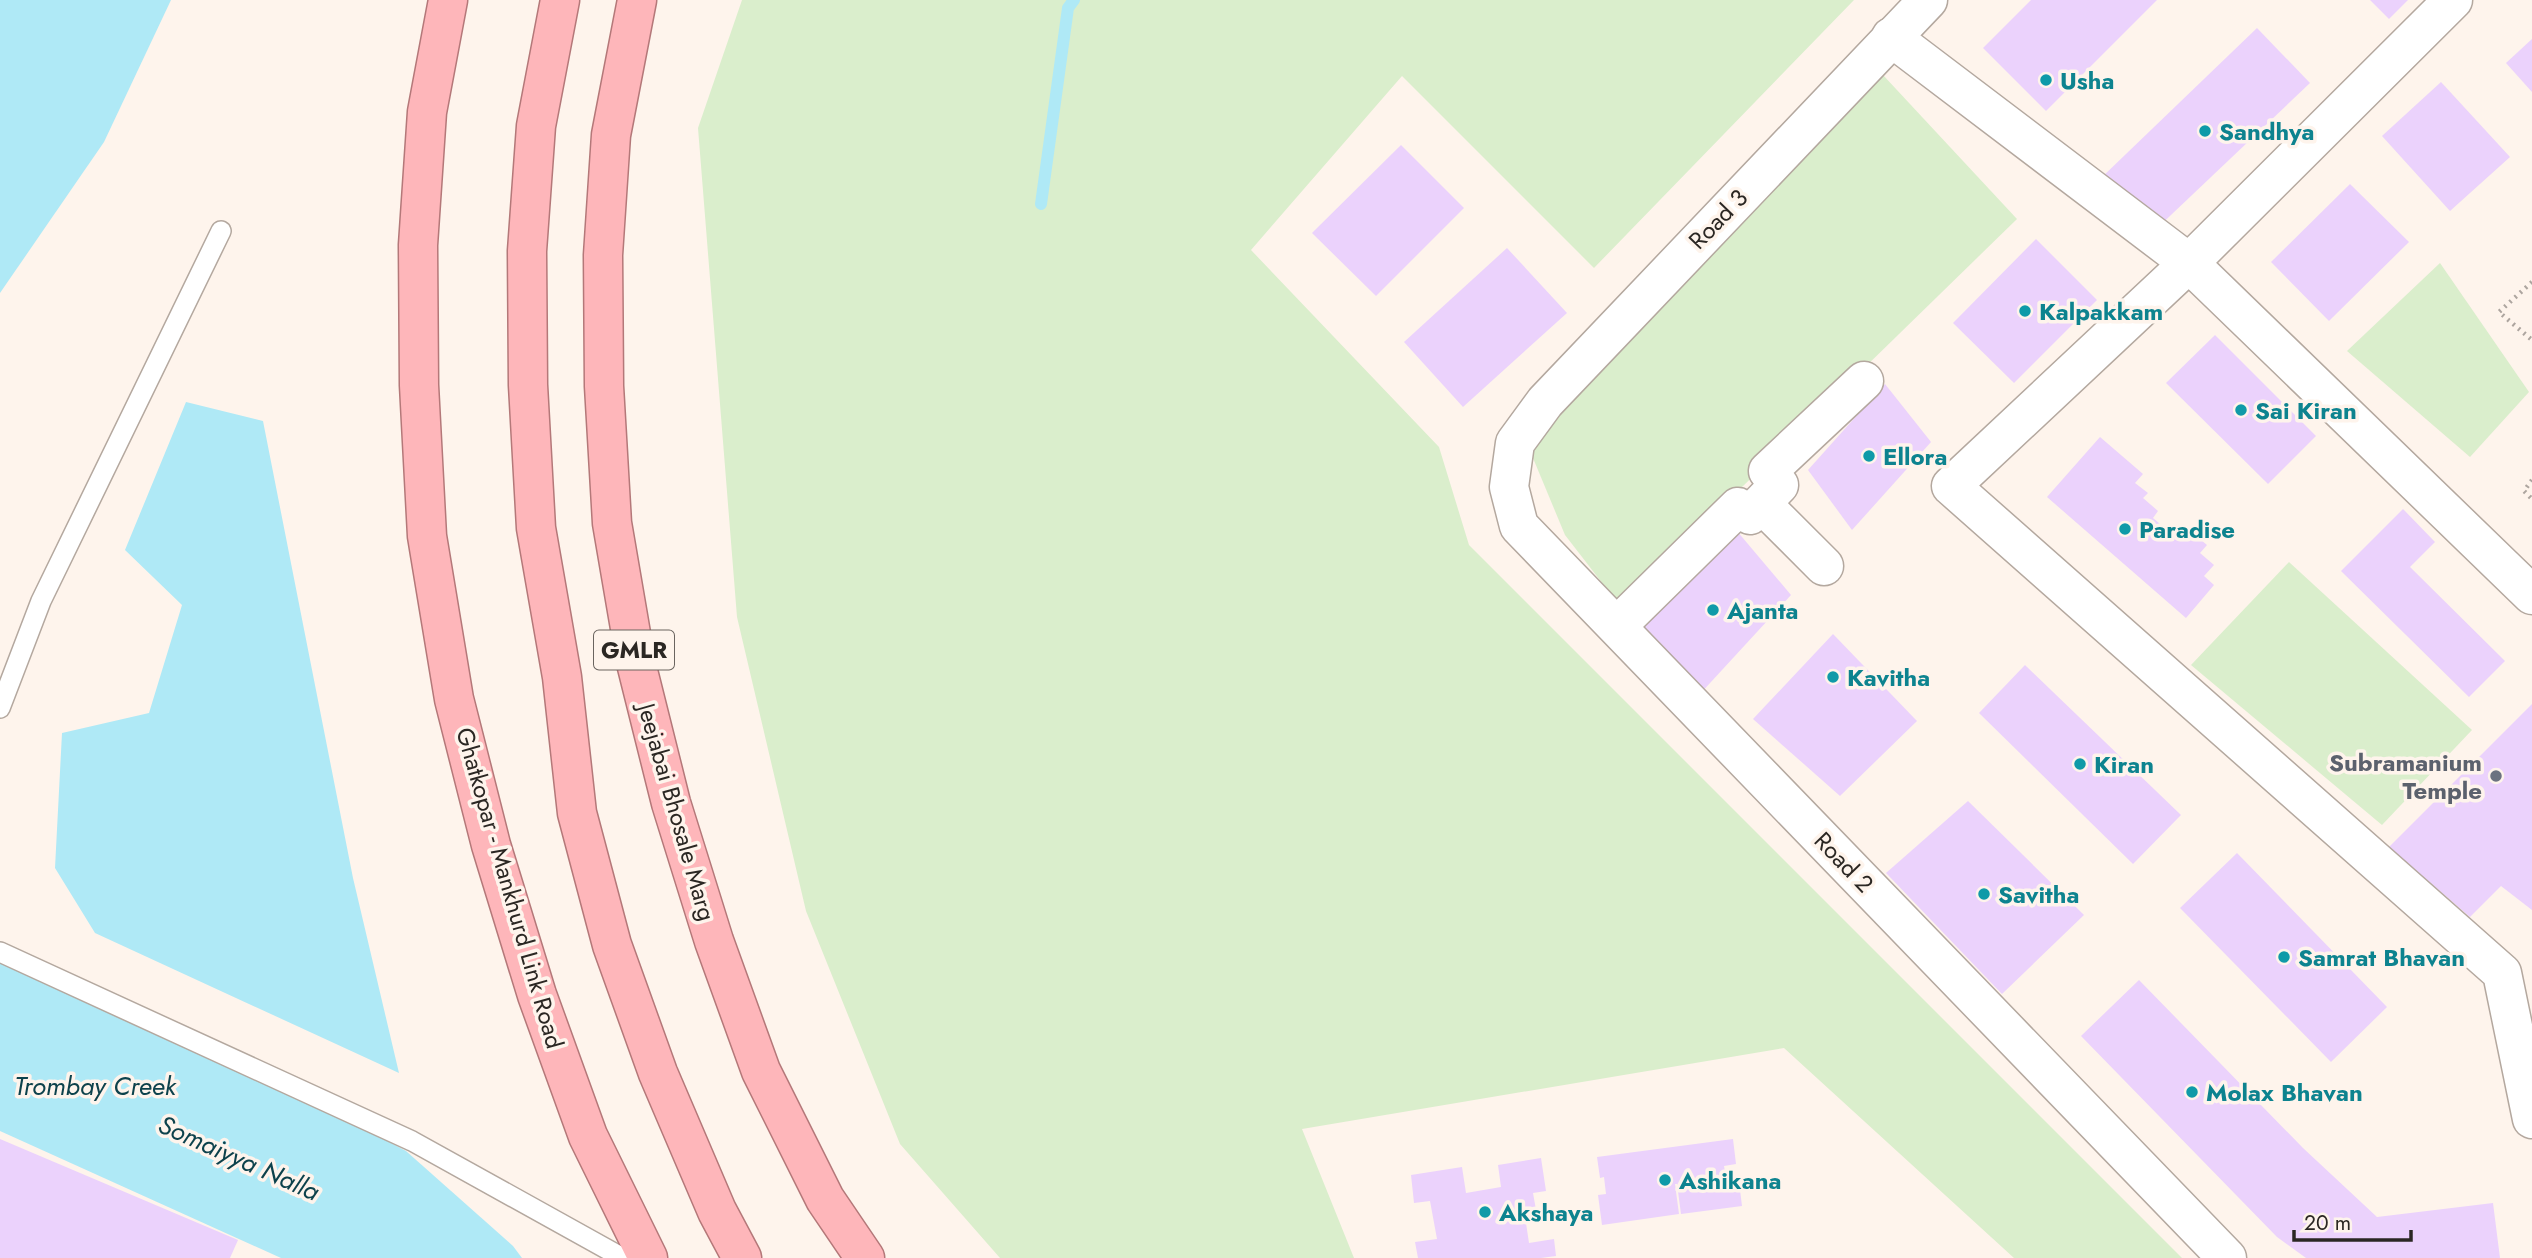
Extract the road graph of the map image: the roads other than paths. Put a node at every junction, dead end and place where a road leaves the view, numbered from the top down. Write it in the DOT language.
graph roads {
  1 [pos="448,0"];
  2 [pos="560,0"];
  3 [pos="637,0"];
  4 [pos="1928,0"];
  5 [pos="2454,0"];
  6 [pos="1891,37"];
  7 [pos="221,231"];
  8 [pos="2189,263"];
  9 [pos="1864,381"];
  10 [pos="1515,443"];
  11 [pos="1762,504"];
  12 [pos="1824,566"];
  13 [pos="2532,595"];
  14 [pos="1617,626"];
  15 [pos="0,708"];
  16 [pos="0,952"];
  17 [pos="2517,971"];
  18 [pos="2532,1119"];
  19 [pos="623,1258"];
  20 [pos="648,1258"];
  21 [pos="742,1258"];
  22 [pos="865,1258"];
  23 [pos="2227,1258"];
  1 -- 20 [label="highway, Ghatkopar - Mankhurd Link Road"];
  2 -- 21 [label="highway"];
  3 -- 22 [label="highway, Jeejabai Bhosale Marg / GMLR"];
  4 -- 6 [label="street, Road 3"];
  5 -- 8 [label="street"];
  6 -- 8 [label="street"];
  6 -- 10 [label="street, Road 3"];
  7 -- 15 [label="lane"];
  8 -- 13 [label="street"];
  8 -- 17 [label="street"];
  9 -- 11 [label="street"];
  10 -- 14 [label="street, Road 2"];
  11 -- 12 [label="street"];
  11 -- 14 [label="street"];
  14 -- 23 [label="street, Road 2"];
  16 -- 19 [label="lane"];
  17 -- 18 [label="street"];
}
